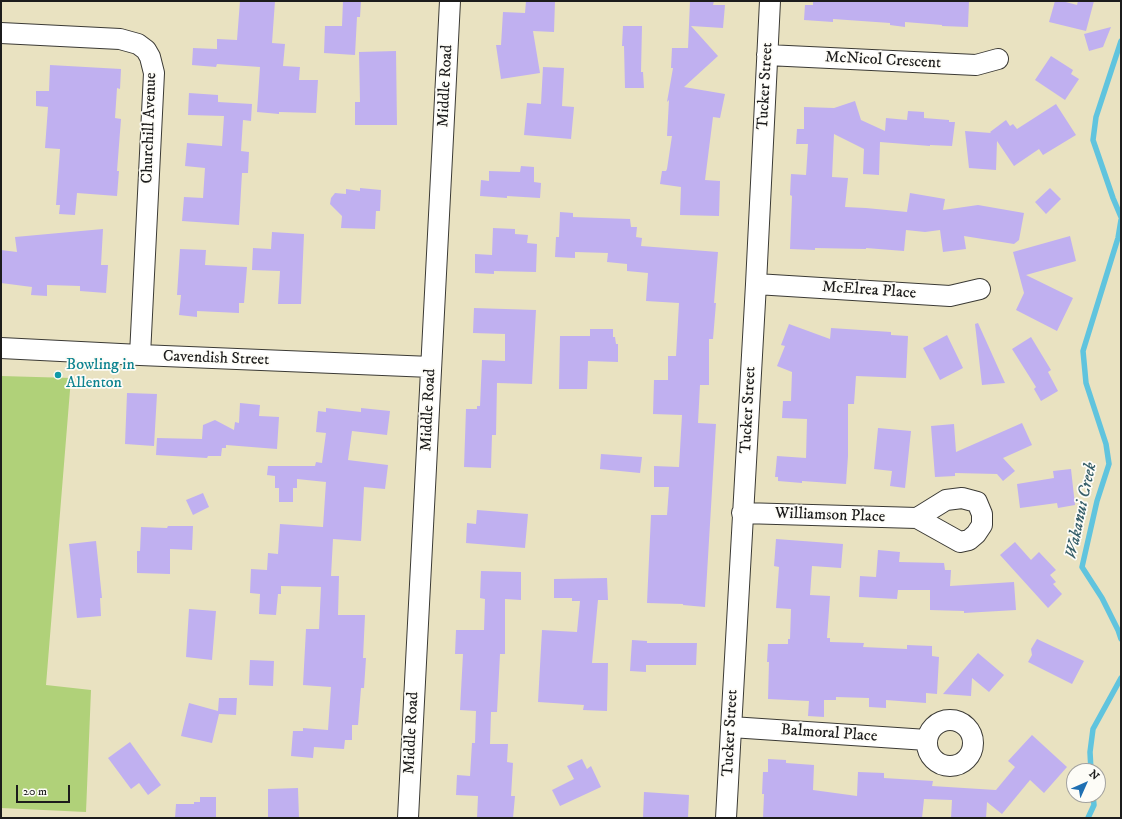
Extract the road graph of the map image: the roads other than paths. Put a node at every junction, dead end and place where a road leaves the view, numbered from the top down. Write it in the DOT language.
graph roads {
  1 [pos="450,1"];
  2 [pos="770,1"];
  3 [pos="1,33"];
  4 [pos="767,56"];
  5 [pos="998,58"];
  6 [pos="756,284"];
  7 [pos="980,289"];
  8 [pos="1,348"];
  9 [pos="140,356"];
  10 [pos="432,367"];
  11 [pos="742,513"];
  12 [pos="917,518"];
  13 [pos="731,727"];
  14 [pos="927,740"];
  15 [pos="408,818"];
  16 [pos="726,818"];
  1 -- 10 [label="street, Middle Road"];
  2 -- 4 [label="street, Tucker Street"];
  3 -- 9 [label="street, Churchill Avenue"];
  4 -- 5 [label="street, McNicol Crescent"];
  4 -- 6 [label="street, Tucker Street"];
  6 -- 7 [label="street, McElrea Place"];
  6 -- 11 [label="street, Tucker Street"];
  8 -- 9 [label="street, Cavendish Street"];
  9 -- 10 [label="street, Cavendish Street"];
  10 -- 15 [label="street, Middle Road"];
  11 -- 12 [label="street, Williamson Place"];
  11 -- 13 [label="street, Tucker Street"];
  13 -- 14 [label="street, Balmoral Place"];
  13 -- 16 [label="street, Tucker Street"];
}
